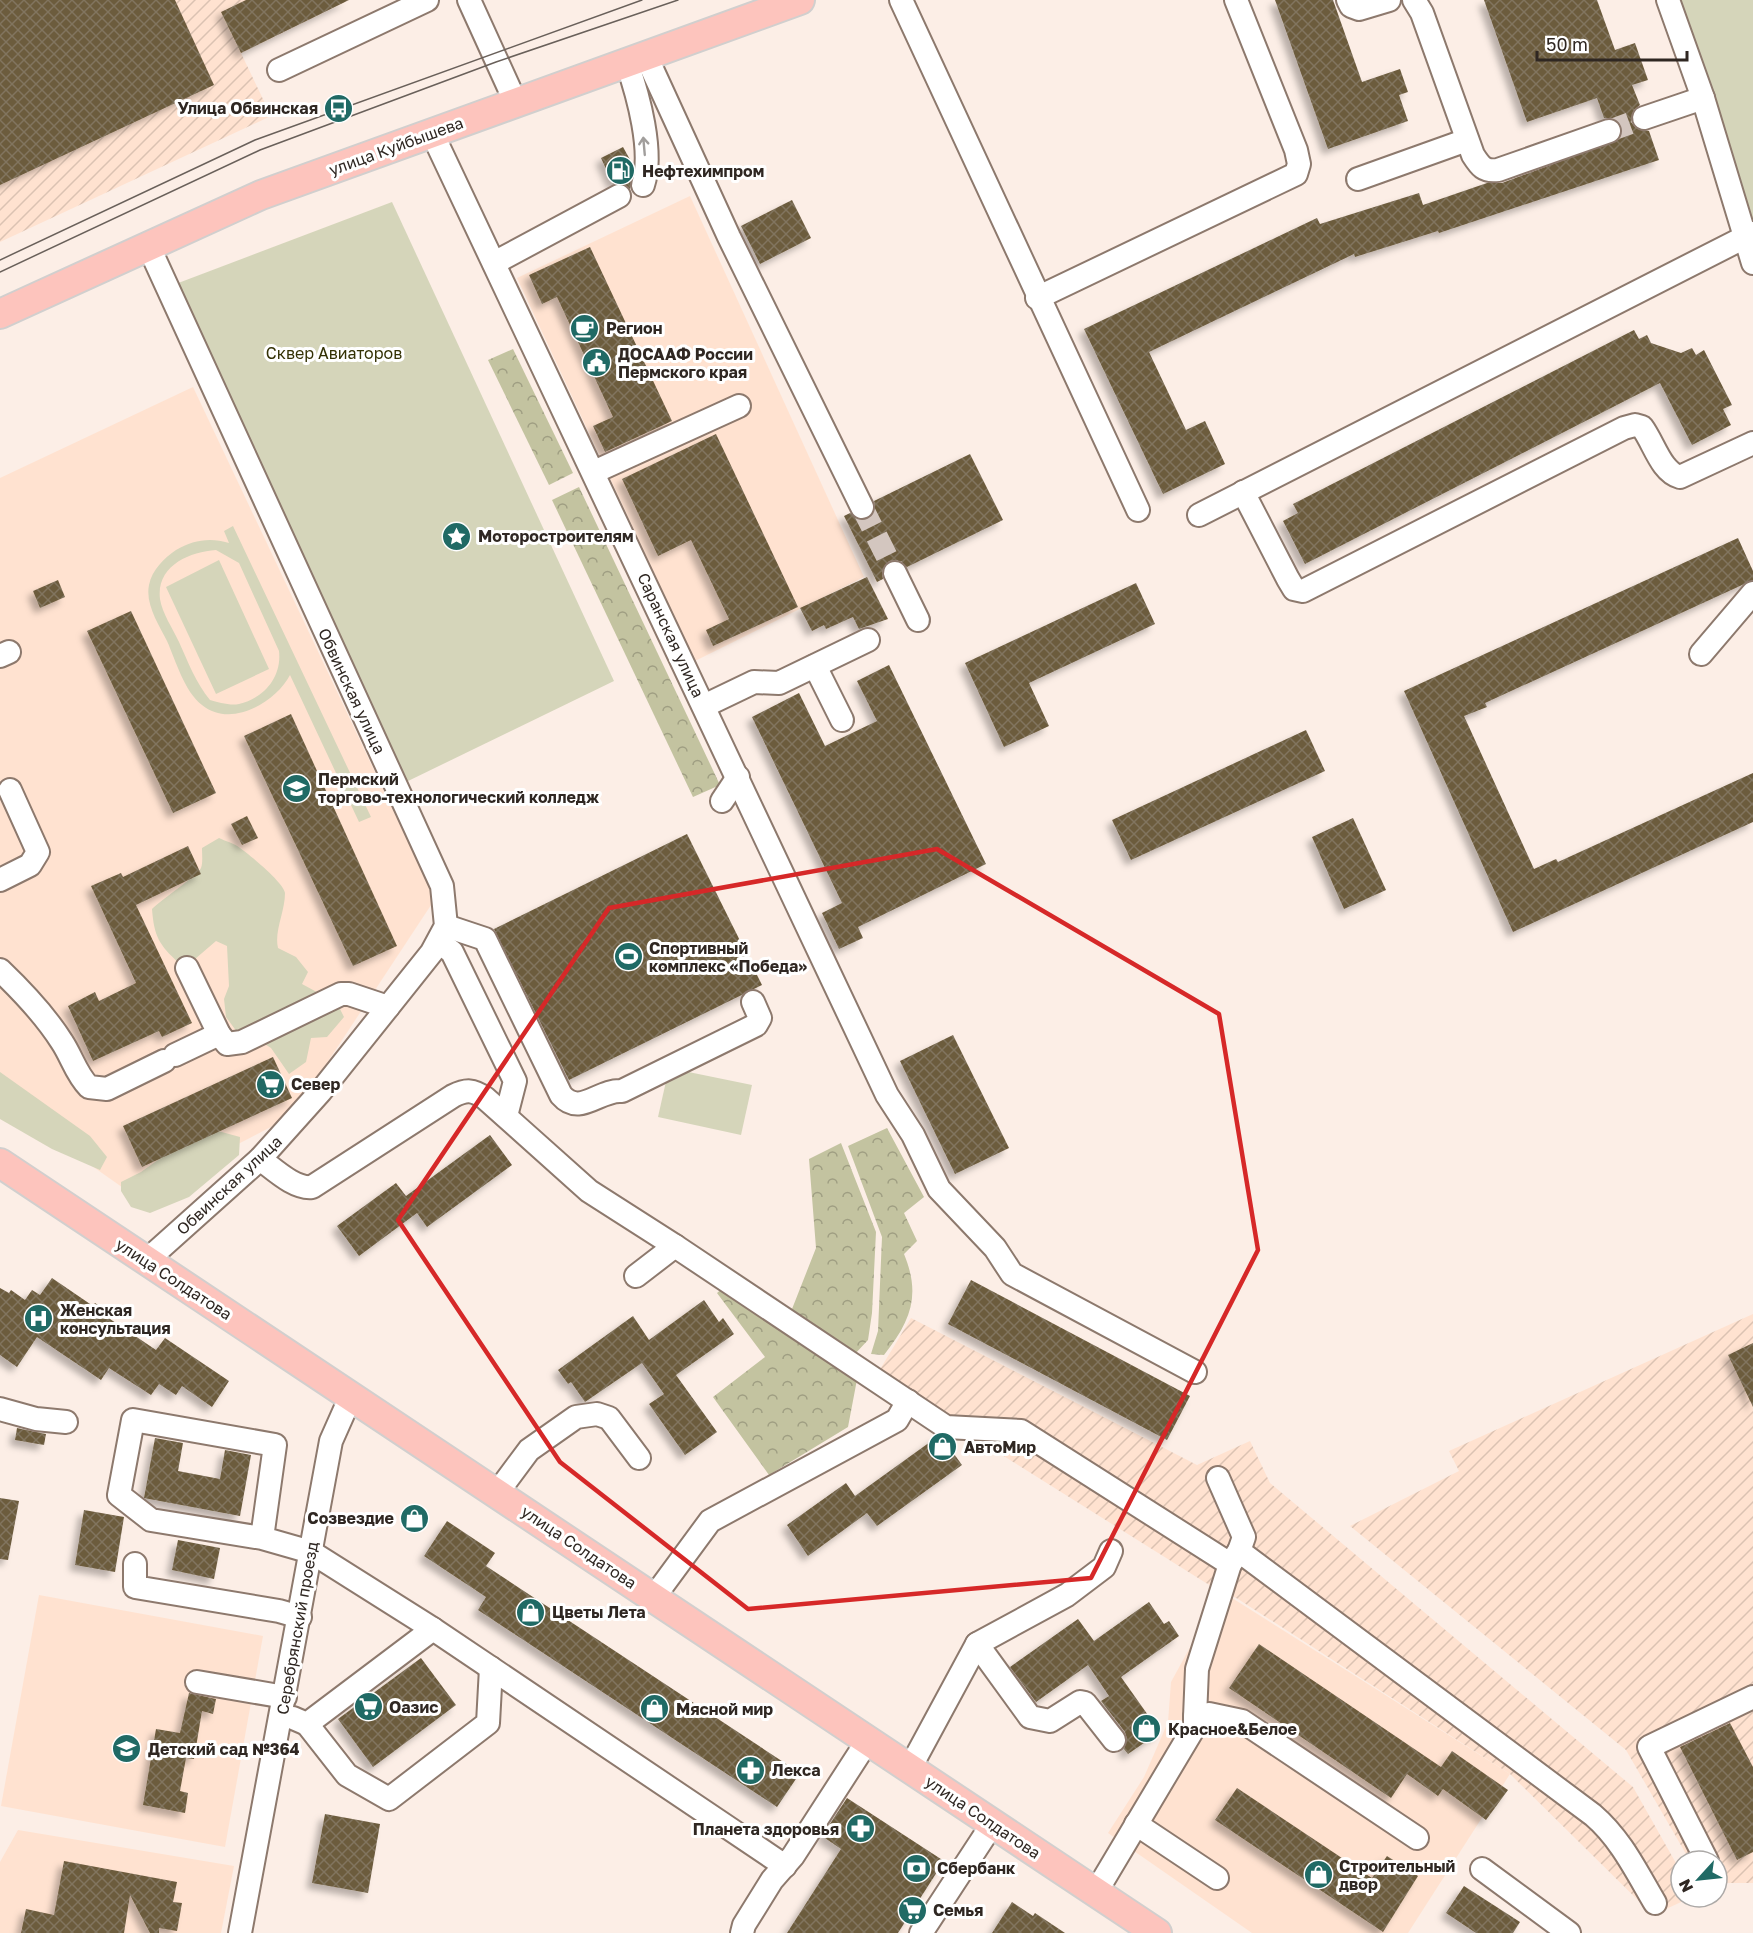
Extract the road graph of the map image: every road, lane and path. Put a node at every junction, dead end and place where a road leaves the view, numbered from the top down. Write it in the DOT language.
graph roads {
  1 [pos="428,0"];
  2 [pos="469,0"];
  3 [pos="801,0"];
  4 [pos="901,0"];
  5 [pos="1236,0"];
  6 [pos="1348,0"];
  7 [pos="1389,0"];
  8 [pos="1414,0"];
  9 [pos="1668,0"];
  10 [pos="637,59"];
  11 [pos="279,70"];
  12 [pos="1703,98"];
  13 [pos="516,101"];
  14 [pos="1644,118"];
  15 [pos="1609,131"];
  16 [pos="432,133"];
  17 [pos="1467,140"];
  18 [pos="1358,179"];
  19 [pos="643,185"];
  20 [pos="619,196"];
  21 [pos="1750,234"];
  22 [pos="148,245"];
  23 [pos="1753,262"];
  24 [pos="494,263"];
  25 [pos="1037,298"];
  26 [pos="0,314"];
  27 [pos="739,406"];
  28 [pos="1753,442"];
  29 [pos="594,472"];
  30 [pos="1243,492"];
  31 [pos="862,507"];
  32 [pos="1138,510"];
  33 [pos="1199,515"];
  34 [pos="895,573"];
  35 [pos="1753,593"];
  36 [pos="918,620"];
  37 [pos="868,640"];
  38 [pos="1701,654"];
  39 [pos="815,666"];
  40 [pos="704,706"];
  41 [pos="842,720"];
  42 [pos="738,777"];
  43 [pos="9,790"];
  44 [pos="722,801"];
  45 [pos="0,880"];
  46 [pos="442,934"];
  47 [pos="187,968"];
  48 [pos="0,970"];
  49 [pos="753,1002"];
  50 [pos="388,1007"];
  51 [pos="219,1034"];
  52 [pos="506,1116"];
  53 [pos="260,1159"];
  54 [pos="0,1163"];
  55 [pos="675,1246"];
  56 [pos="146,1261"];
  57 [pos="636,1276"];
  58 [pos="1195,1372"];
  59 [pos="351,1396"];
  60 [pos="908,1401"];
  61 [pos="0,1409"];
  62 [pos="66,1422"];
  63 [pos="639,1458"];
  64 [pos="1218,1478"];
  65 [pos="497,1493"];
  66 [pos="262,1538"];
  67 [pos="311,1551"];
  68 [pos="1111,1551"];
  69 [pos="1235,1557"];
  70 [pos="135,1563"];
  71 [pos="654,1597"];
  72 [pos="300,1617"];
  73 [pos="433,1629"];
  74 [pos="977,1644"];
  75 [pos="491,1668"];
  76 [pos="197,1682"];
  77 [pos="1753,1697"];
  78 [pos="284,1706"];
  79 [pos="1196,1717"];
  80 [pos="307,1724"];
  81 [pos="868,1740"];
  82 [pos="1114,1740"];
  83 [pos="910,1768"];
  84 [pos="993,1823"];
  85 [pos="1137,1824"];
  86 [pos="1417,1838"];
  87 [pos="1701,1849"];
  88 [pos="785,1866"];
  89 [pos="1482,1869"];
  90 [pos="1217,1878"];
  91 [pos="1096,1892"];
  92 [pos="1655,1903"];
  93 [pos="240,1933"];
  94 [pos="742,1933"];
  95 [pos="921,1933"];
  96 [pos="1156,1933"];
  97 [pos="1569,1933"];
  1 -- 11 [label="street"];
  2 -- 13 [label="street"];
  3 -- 10 [label="main road, улица Куйбышева"];
  4 -- 25 [label="street"];
  5 -- 25 [label="street"];
  6 -- 7 [label="street"];
  8 -- 17 [label="street"];
  9 -- 12 [label="street"];
  10 -- 13 [label="main road, улица Куйбышева"];
  19 -- 10 [label="street, one-way"];
  10 -- 31 [label="street"];
  12 -- 14 [label="street"];
  12 -- 21 [label="street"];
  13 -- 16 [label="main road, улица Куйбышева"];
  15 -- 17 [label="street"];
  16 -- 22 [label="main road, улица Куйбышева"];
  16 -- 24 [label="street, Саранская улица"];
  17 -- 18 [label="street"];
  20 -- 24 [label="street"];
  21 -- 23 [label="street"];
  21 -- 30 [label="street"];
  22 -- 26 [label="main road, улица Куйбышева"];
  22 -- 46 [label="street, Обвинская улица"];
  24 -- 29 [label="street, Саранская улица"];
  25 -- 32 [label="street"];
  27 -- 29 [label="street"];
  28 -- 30 [label="street"];
  29 -- 40 [label="street, Саранская улица"];
  30 -- 33 [label="street"];
  34 -- 36 [label="street"];
  35 -- 38 [label="street"];
  37 -- 39 [label="street"];
  39 -- 40 [label="street"];
  39 -- 41 [label="street"];
  40 -- 42 [label="street, Саранская улица"];
  42 -- 44 [label="street"];
  42 -- 58 [label="street, Саранская улица"];
  43 -- 45 [label="street"];
  46 -- 49 [label="street"];
  46 -- 50 [label="street, Обвинская улица"];
  46 -- 52 [label="street"];
  47 -- 51 [label="street"];
  48 -- 51 [label="street"];
  50 -- 51 [label="street"];
  50 -- 53 [label="street, Обвинская улица"];
  52 -- 53 [label="street"];
  52 -- 55 [label="street"];
  53 -- 56 [label="street, Обвинская улица"];
  54 -- 56 [label="main road, улица Солдатова"];
  55 -- 57 [label="street"];
  55 -- 60 [label="street"];
  56 -- 59 [label="main road, улица Солдатова"];
  59 -- 65 [label="main road, улица Солдатова"];
  59 -- 67 [label="street, Серебрянский проезд"];
  60 -- 69 [label="street"];
  60 -- 71 [label="street"];
  61 -- 62 [label="street"];
  63 -- 65 [label="street"];
  64 -- 69 [label="street"];
  65 -- 71 [label="main road, улица Солдатова"];
  66 -- 66 [label="street"];
  66 -- 67 [label="street"];
  67 -- 72 [label="street, Серебрянский проезд"];
  67 -- 73 [label="street"];
  68 -- 74 [label="street"];
  69 -- 79 [label="street"];
  69 -- 92 [label="street"];
  70 -- 72 [label="street"];
  71 -- 81 [label="main road, улица Солдатова"];
  72 -- 78 [label="street, Серебрянский проезд"];
  73 -- 75 [label="street"];
  73 -- 80 [label="street"];
  74 -- 82 [label="street"];
  74 -- 83 [label="street"];
  75 -- 80 [label="street"];
  75 -- 88 [label="street"];
  76 -- 78 [label="street"];
  77 -- 87 [label="street"];
  78 -- 80 [label="street"];
  78 -- 93 [label="street, Серебрянский проезд"];
  79 -- 85 [label="street"];
  79 -- 86 [label="street"];
  81 -- 83 [label="main road, улица Солдатова"];
  81 -- 88 [label="street"];
  83 -- 84 [label="main road, улица Солдатова"];
  84 -- 91 [label="main road, улица Солдатова"];
  84 -- 95 [label="street"];
  85 -- 90 [label="street"];
  85 -- 91 [label="street"];
  88 -- 94 [label="street"];
  89 -- 97 [label="street"];
  91 -- 96 [label="main road, улица Солдатова"];
}
